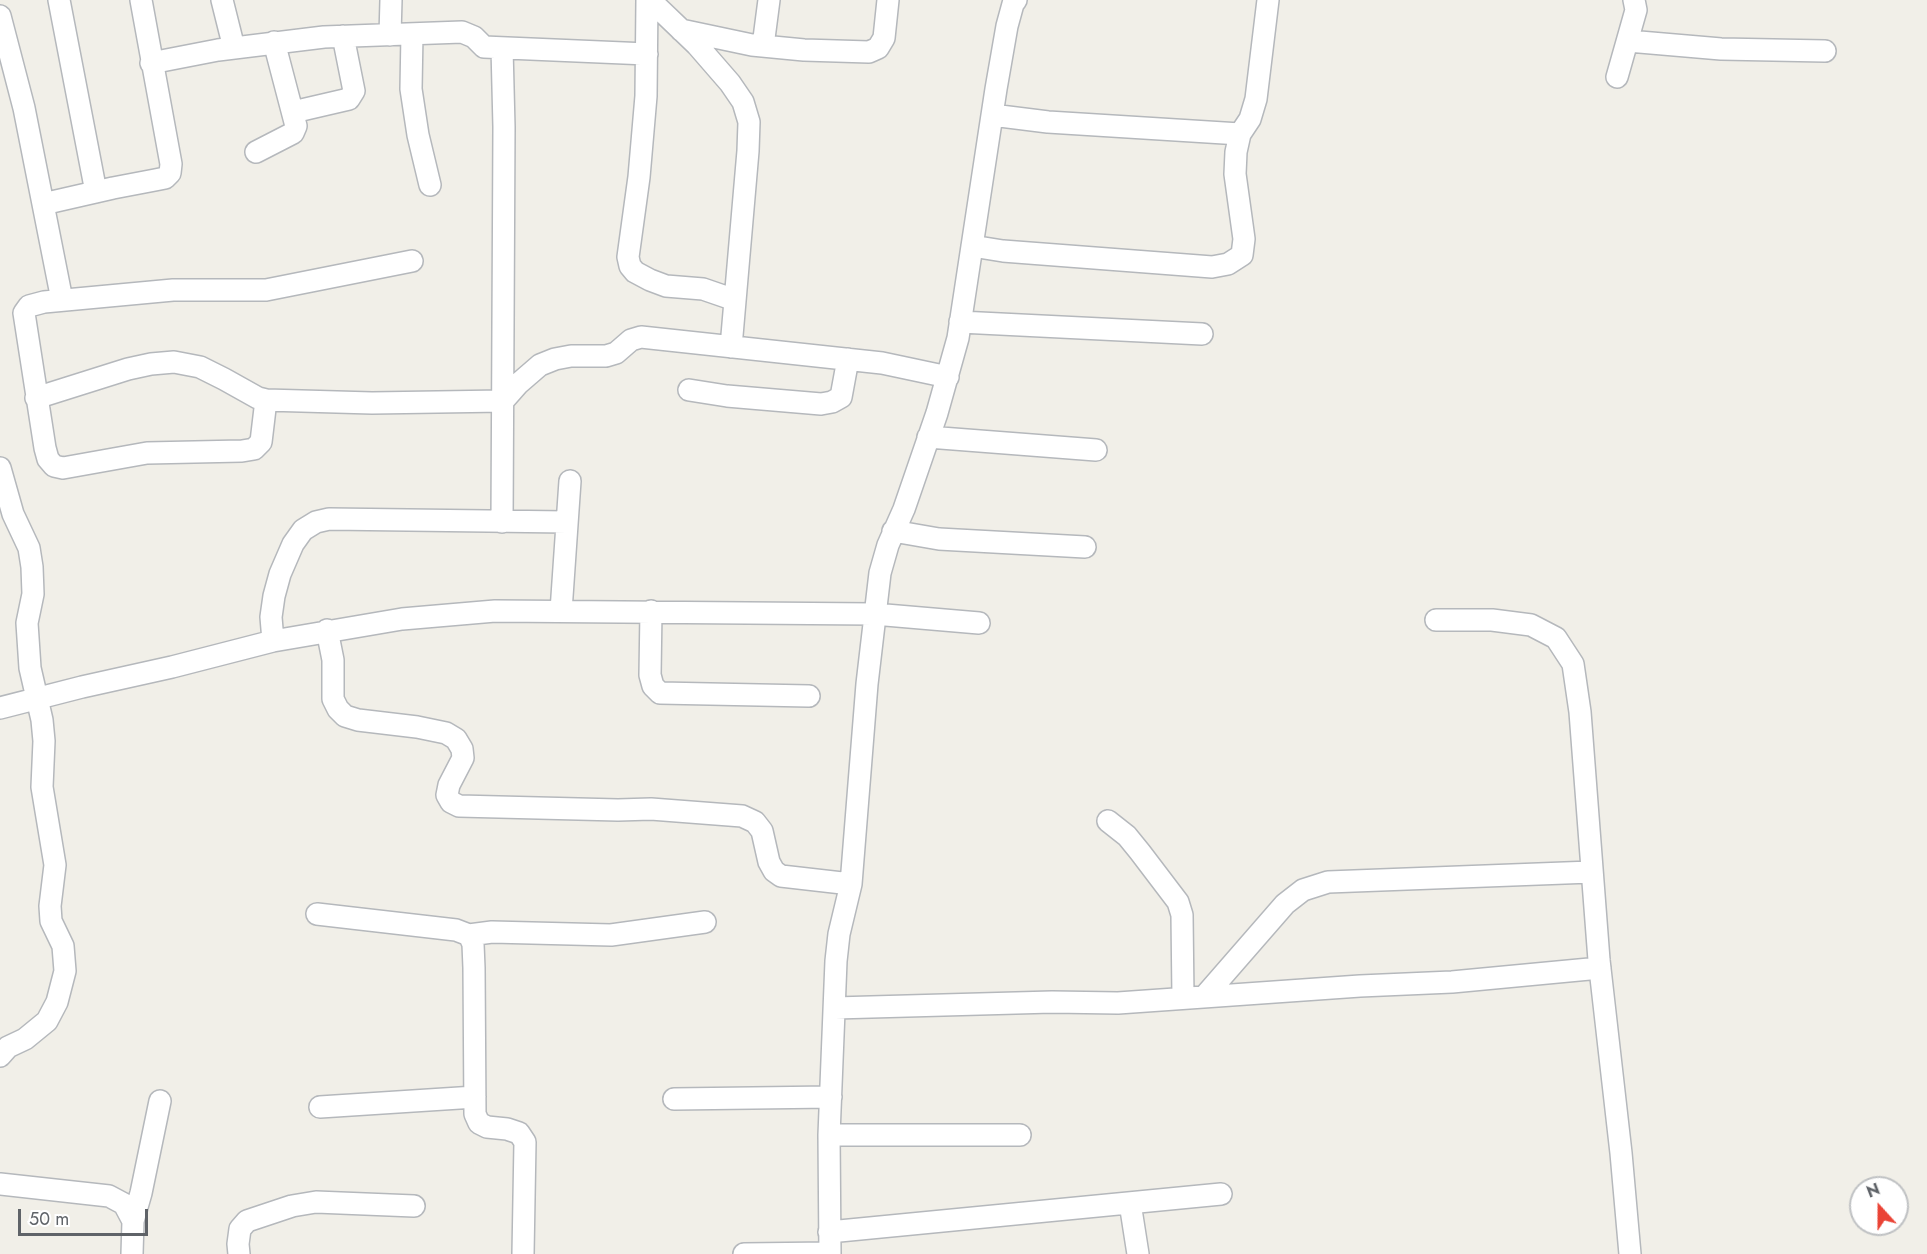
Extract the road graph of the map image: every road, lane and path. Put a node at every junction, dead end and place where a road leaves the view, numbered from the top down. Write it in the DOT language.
graph roads {
  1 [pos="59,0"];
  2 [pos="141,0"];
  3 [pos="222,0"];
  4 [pos="391,0"];
  5 [pos="648,0"];
  6 [pos="769,0"];
  7 [pos="888,0"];
  8 [pos="1016,0"];
  9 [pos="1268,0"];
  10 [pos="1634,0"];
  11 [pos="0,16"];
  12 [pos="681,30"];
  13 [pos="412,34"];
  14 [pos="390,35"];
  15 [pos="342,36"];
  16 [pos="1628,41"];
  17 [pos="274,42"];
  18 [pos="763,46"];
  19 [pos="234,48"];
  20 [pos="502,48"];
  21 [pos="1825,51"];
  22 [pos="647,54"];
  23 [pos="151,63"];
  24 [pos="1617,77"];
  25 [pos="293,112"];
  26 [pos="992,115"];
  27 [pos="1240,134"];
  28 [pos="256,152"];
  29 [pos="430,185"];
  30 [pos="96,192"];
  31 [pos="43,204"];
  32 [pos="972,246"];
  33 [pos="412,261"];
  34 [pos="62,300"];
  35 [pos="735,300"];
  36 [pos="960,322"];
  37 [pos="1202,334"];
  38 [pos="731,347"];
  39 [pos="848,359"];
  40 [pos="948,377"];
  41 [pos="689,390"];
  42 [pos="36,398"];
  43 [pos="266,400"];
  44 [pos="503,401"];
  45 [pos="928,437"];
  46 [pos="1096,450"];
  47 [pos="0,468"];
  48 [pos="570,481"];
  49 [pos="502,522"];
  50 [pos="567,522"];
  51 [pos="893,531"];
  52 [pos="1085,547"];
  53 [pos="561,611"];
  54 [pos="651,611"];
  55 [pos="874,615"];
  56 [pos="1436,620"];
  57 [pos="979,623"];
  58 [pos="327,630"];
  59 [pos="273,641"];
  60 [pos="809,696"];
  61 [pos="37,698"];
  62 [pos="0,708"];
  63 [pos="1108,821"];
  64 [pos="1591,872"];
  65 [pos="851,884"];
  66 [pos="317,914"];
  67 [pos="705,922"];
  68 [pos="469,935"];
  69 [pos="1600,968"];
  70 [pos="1204,997"];
  71 [pos="1183,998"];
  72 [pos="835,1008"];
  73 [pos="0,1056"];
  74 [pos="475,1097"];
  75 [pos="831,1097"];
  76 [pos="674,1099"];
  77 [pos="160,1101"];
  78 [pos="320,1107"];
  79 [pos="829,1135"];
  80 [pos="1020,1135"];
  81 [pos="0,1184"];
  82 [pos="1221,1194"];
  83 [pos="1130,1203"];
  84 [pos="414,1206"];
  85 [pos="133,1221"];
  86 [pos="830,1246"];
  87 [pos="132,1254"];
  88 [pos="239,1254"];
  89 [pos="523,1254"];
  90 [pos="744,1254"];
  91 [pos="1138,1254"];
  92 [pos="1630,1254"];
  1 -- 30 [label="street"];
  2 -- 23 [label="street"];
  3 -- 19 [label="street"];
  4 -- 14 [label="street"];
  5 -- 12 [label="street"];
  5 -- 22 [label="street"];
  6 -- 18 [label="street"];
  7 -- 18 [label="street"];
  8 -- 26 [label="street"];
  9 -- 27 [label="street"];
  10 -- 16 [label="street"];
  11 -- 31 [label="street"];
  12 -- 18 [label="street"];
  12 -- 35 [label="street"];
  13 -- 14 [label="street"];
  13 -- 20 [label="street"];
  13 -- 29 [label="street"];
  14 -- 15 [label="street"];
  15 -- 17 [label="street"];
  15 -- 25 [label="street"];
  16 -- 21 [label="street"];
  16 -- 24 [label="street"];
  17 -- 19 [label="street"];
  17 -- 25 [label="street"];
  19 -- 23 [label="street"];
  20 -- 22 [label="street"];
  20 -- 44 [label="street"];
  22 -- 35 [label="street"];
  23 -- 30 [label="street"];
  25 -- 28 [label="street"];
  26 -- 27 [label="street"];
  26 -- 32 [label="street"];
  27 -- 32 [label="street"];
  30 -- 31 [label="street"];
  31 -- 34 [label="street"];
  32 -- 36 [label="street"];
  33 -- 34 [label="street"];
  34 -- 42 [label="street"];
  35 -- 38 [label="street"];
  36 -- 37 [label="street"];
  36 -- 40 [label="street"];
  38 -- 39 [label="street"];
  38 -- 44 [label="street"];
  39 -- 40 [label="street"];
  39 -- 41 [label="street"];
  40 -- 45 [label="street"];
  42 -- 43 [label="street"];
  42 -- 43 [label="street"];
  43 -- 44 [label="street"];
  44 -- 49 [label="street"];
  45 -- 46 [label="street"];
  45 -- 51 [label="street"];
  47 -- 61 [label="street"];
  48 -- 50 [label="street"];
  49 -- 50 [label="street"];
  49 -- 59 [label="street"];
  50 -- 53 [label="street"];
  51 -- 52 [label="street"];
  51 -- 55 [label="street"];
  53 -- 54 [label="street"];
  53 -- 58 [label="street"];
  54 -- 55 [label="street"];
  54 -- 60 [label="street"];
  55 -- 57 [label="street"];
  55 -- 65 [label="street"];
  56 -- 64 [label="street"];
  58 -- 59 [label="street"];
  58 -- 65 [label="street"];
  59 -- 61 [label="street"];
  61 -- 62 [label="street"];
  61 -- 73 [label="street"];
  63 -- 71 [label="street"];
  64 -- 69 [label="street"];
  64 -- 70 [label="street"];
  65 -- 72 [label="street"];
  66 -- 68 [label="street"];
  67 -- 68 [label="street"];
  68 -- 74 [label="street"];
  69 -- 70 [label="street"];
  69 -- 92 [label="street"];
  70 -- 71 [label="street"];
  71 -- 72 [label="street"];
  72 -- 75 [label="street"];
  74 -- 78 [label="street"];
  74 -- 89 [label="street"];
  75 -- 76 [label="street"];
  75 -- 79 [label="street"];
  77 -- 85 [label="street"];
  79 -- 80 [label="street"];
  79 -- 86 [label="street"];
  81 -- 85 [label="street"];
  82 -- 83 [label="street"];
  83 -- 86 [label="street"];
  83 -- 91 [label="street"];
  84 -- 88 [label="street"];
  85 -- 87 [label="street"];
  86 -- 90 [label="street"];
}
